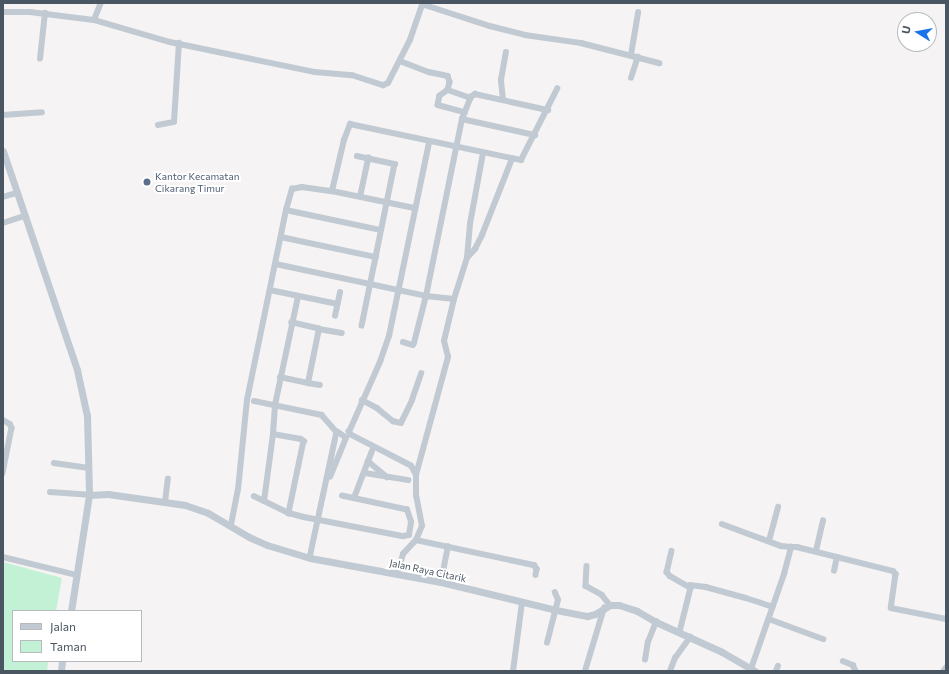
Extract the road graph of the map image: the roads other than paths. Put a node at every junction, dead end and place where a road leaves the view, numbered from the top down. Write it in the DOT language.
graph roads {
  1 [pos="101,3"];
  2 [pos="3,12"];
  3 [pos="45,13"];
  4 [pos="638,13"];
  5 [pos="94,20"];
  6 [pos="180,43"];
  7 [pos="506,52"];
  8 [pos="631,55"];
  9 [pos="638,57"];
  10 [pos="40,60"];
  11 [pos="400,61"];
  12 [pos="659,62"];
  13 [pos="631,78"];
  14 [pos="557,88"];
  15 [pos="448,90"];
  16 [pos="471,98"];
  17 [pos="503,100"];
  18 [pos="548,110"];
  19 [pos="42,112"];
  20 [pos="465,112"];
  21 [pos="3,115"];
  22 [pos="462,119"];
  23 [pos="158,125"];
  24 [pos="535,135"];
  25 [pos="429,142"];
  26 [pos="456,147"];
  27 [pos="3,151"];
  28 [pos="482,153"];
  29 [pos="357,156"];
  30 [pos="368,158"];
  31 [pos="512,159"];
  32 [pos="332,191"];
  33 [pos="17,192"];
  34 [pos="3,197"];
  35 [pos="360,197"];
  36 [pos="387,202"];
  37 [pos="415,208"];
  38 [pos="286,210"];
  39 [pos="25,216"];
  40 [pos="3,222"];
  41 [pos="382,230"];
  42 [pos="281,237"];
  43 [pos="376,257"];
  44 [pos="467,258"];
  45 [pos="276,264"];
  46 [pos="370,284"];
  47 [pos="270,290"];
  48 [pos="398,291"];
  49 [pos="340,293"];
  50 [pos="426,296"];
  51 [pos="298,297"];
  52 [pos="454,299"];
  53 [pos="338,304"];
  54 [pos="335,316"];
  55 [pos="292,323"];
  56 [pos="362,326"];
  57 [pos="319,328"];
  58 [pos="342,333"];
  59 [pos="403,342"];
  60 [pos="421,374"];
  61 [pos="280,377"];
  62 [pos="308,383"];
  63 [pos="320,385"];
  64 [pos="362,400"];
  65 [pos="254,401"];
  66 [pos="274,405"];
  67 [pos="3,420"];
  68 [pos="336,432"];
  69 [pos="273,434"];
  70 [pos="372,451"];
  71 [pos="368,461"];
  72 [pos="54,463"];
  73 [pos="89,468"];
  74 [pos="3,473"];
  75 [pos="365,473"];
  76 [pos="416,475"];
  77 [pos="388,477"];
  78 [pos="168,479"];
  79 [pos="408,480"];
  80 [pos="50,492"];
  81 [pos="324,492"];
  82 [pos="89,495"];
  83 [pos="254,496"];
  84 [pos="342,496"];
  85 [pos="354,498"];
  86 [pos="264,501"];
  87 [pos="165,502"];
  88 [pos="778,507"];
  89 [pos="289,513"];
  90 [pos="318,520"];
  91 [pos="822,521"];
  92 [pos="722,524"];
  93 [pos="232,526"];
  94 [pos="416,540"];
  95 [pos="769,542"];
  96 [pos="448,547"];
  97 [pos="791,547"];
  98 [pos="672,551"];
  99 [pos="816,551"];
  100 [pos="3,557"];
  101 [pos="837,557"];
  102 [pos="310,558"];
  103 [pos="587,566"];
  104 [pos="834,571"];
  105 [pos="397,574"];
  106 [pos="77,575"];
  107 [pos="536,575"];
  108 [pos="441,582"];
  109 [pos="690,585"];
  110 [pos="555,593"];
  111 [pos="522,602"];
  112 [pos="607,607"];
  113 [pos="773,607"];
  114 [pos="71,610"];
  115 [pos="556,610"];
  116 [pos="769,618"];
  117 [pos="946,619"];
  118 [pos="656,622"];
  119 [pos="680,632"];
  120 [pos="690,637"];
  121 [pos="823,639"];
  122 [pos="547,643"];
  123 [pos="645,660"];
  124 [pos="843,661"];
  125 [pos="946,667"];
  126 [pos="753,670"];
  127 [pos="513,671"];
  128 [pos="585,671"];
  129 [pos="670,671"];
  130 [pos="856,671"];
  131 [pos="943,671"];
  1 -- 5 [label="street"];
  2 -- 3 [label="street"];
  3 -- 5 [label="street"];
  3 -- 10 [label="street"];
  4 -- 8 [label="street"];
  5 -- 6 [label="street"];
  6 -- 11 [label="street"];
  6 -- 23 [label="street"];
  7 -- 17 [label="street"];
  8 -- 9 [label="street"];
  8 -- 11 [label="street"];
  9 -- 12 [label="street"];
  9 -- 13 [label="street"];
  11 -- 15 [label="street"];
  14 -- 18 [label="street"];
  15 -- 16 [label="street"];
  15 -- 20 [label="street"];
  16 -- 17 [label="street"];
  16 -- 20 [label="street"];
  17 -- 18 [label="street"];
  18 -- 24 [label="street"];
  19 -- 21 [label="street"];
  20 -- 22 [label="street"];
  22 -- 24 [label="street"];
  22 -- 26 [label="street"];
  24 -- 31 [label="street"];
  25 -- 26 [label="street"];
  25 -- 32 [label="street"];
  25 -- 37 [label="street"];
  26 -- 28 [label="street"];
  26 -- 50 [label="street"];
  27 -- 33 [label="street"];
  28 -- 31 [label="street"];
  28 -- 44 [label="street"];
  29 -- 30 [label="street"];
  30 -- 35 [label="street"];
  30 -- 36 [label="street"];
  31 -- 44 [label="street"];
  32 -- 35 [label="street"];
  32 -- 38 [label="street"];
  33 -- 34 [label="street"];
  33 -- 39 [label="street"];
  35 -- 36 [label="street"];
  36 -- 37 [label="street"];
  36 -- 41 [label="street"];
  37 -- 48 [label="street"];
  38 -- 41 [label="street"];
  38 -- 42 [label="street"];
  39 -- 40 [label="street"];
  39 -- 73 [label="street"];
  41 -- 43 [label="street"];
  42 -- 43 [label="street"];
  42 -- 45 [label="street"];
  43 -- 46 [label="street"];
  44 -- 52 [label="street"];
  45 -- 46 [label="street"];
  45 -- 47 [label="street"];
  46 -- 48 [label="street"];
  46 -- 56 [label="street"];
  47 -- 51 [label="street"];
  47 -- 93 [label="street"];
  48 -- 50 [label="street"];
  48 -- 64 [label="street"];
  49 -- 53 [label="street"];
  50 -- 52 [label="street"];
  50 -- 59 [label="street"];
  51 -- 53 [label="street"];
  51 -- 55 [label="street"];
  52 -- 76 [label="street"];
  53 -- 54 [label="street"];
  55 -- 57 [label="street"];
  55 -- 61 [label="street"];
  57 -- 58 [label="street"];
  57 -- 62 [label="street"];
  60 -- 64 [label="street"];
  61 -- 62 [label="street"];
  61 -- 66 [label="street"];
  62 -- 63 [label="street"];
  64 -- 76 [label="street"];
  65 -- 66 [label="street"];
  66 -- 68 [label="street"];
  66 -- 69 [label="street"];
  67 -- 74 [label="street"];
  68 -- 81 [label="street"];
  68 -- 81 [label="street"];
  69 -- 86 [label="street"];
  69 -- 89 [label="street"];
  70 -- 71 [label="street"];
  71 -- 75 [label="street"];
  71 -- 77 [label="street"];
  72 -- 73 [label="street"];
  73 -- 82 [label="street"];
  75 -- 77 [label="street"];
  75 -- 85 [label="street"];
  76 -- 94 [label="street"];
  77 -- 79 [label="street"];
  78 -- 87 [label="street"];
  80 -- 82 [label="street"];
  81 -- 90 [label="street"];
  82 -- 87 [label="street, Jalan Raya Citarik"];
  82 -- 106 [label="street"];
  83 -- 86 [label="street"];
  84 -- 85 [label="street"];
  85 -- 90 [label="street"];
  86 -- 89 [label="street"];
  87 -- 93 [label="street, Jalan Raya Citarik"];
  88 -- 95 [label="street"];
  89 -- 90 [label="street"];
  90 -- 102 [label="street"];
  91 -- 99 [label="street"];
  92 -- 95 [label="street"];
  93 -- 102 [label="street, Jalan Raya Citarik"];
  94 -- 96 [label="street"];
  94 -- 105 [label="street"];
  95 -- 97 [label="street"];
  96 -- 107 [label="street"];
  96 -- 108 [label="street"];
  97 -- 99 [label="street"];
  97 -- 113 [label="street"];
  98 -- 109 [label="street"];
  99 -- 101 [label="street"];
  100 -- 106 [label="street"];
  101 -- 104 [label="street"];
  101 -- 117 [label="street"];
  102 -- 105 [label="street, Jalan Raya Citarik"];
  103 -- 112 [label="street"];
  105 -- 108 [label="street, Jalan Raya Citarik"];
  106 -- 114 [label="street"];
  108 -- 111 [label="street, Jalan Raya Citarik"];
  109 -- 113 [label="street"];
  109 -- 119 [label="street"];
  110 -- 115 [label="street"];
  111 -- 115 [label="street, Jalan Raya Citarik"];
  111 -- 127 [label="street"];
  112 -- 115 [label="street, Jalan Raya Citarik"];
  112 -- 118 [label="street"];
  112 -- 128 [label="street"];
  113 -- 116 [label="street"];
  115 -- 122 [label="street"];
  116 -- 121 [label="street"];
  116 -- 126 [label="street"];
  118 -- 119 [label="street"];
  118 -- 123 [label="street"];
  119 -- 120 [label="street"];
  120 -- 126 [label="street"];
  120 -- 129 [label="street"];
  124 -- 130 [label="street"];
  125 -- 131 [label="street"];
}
